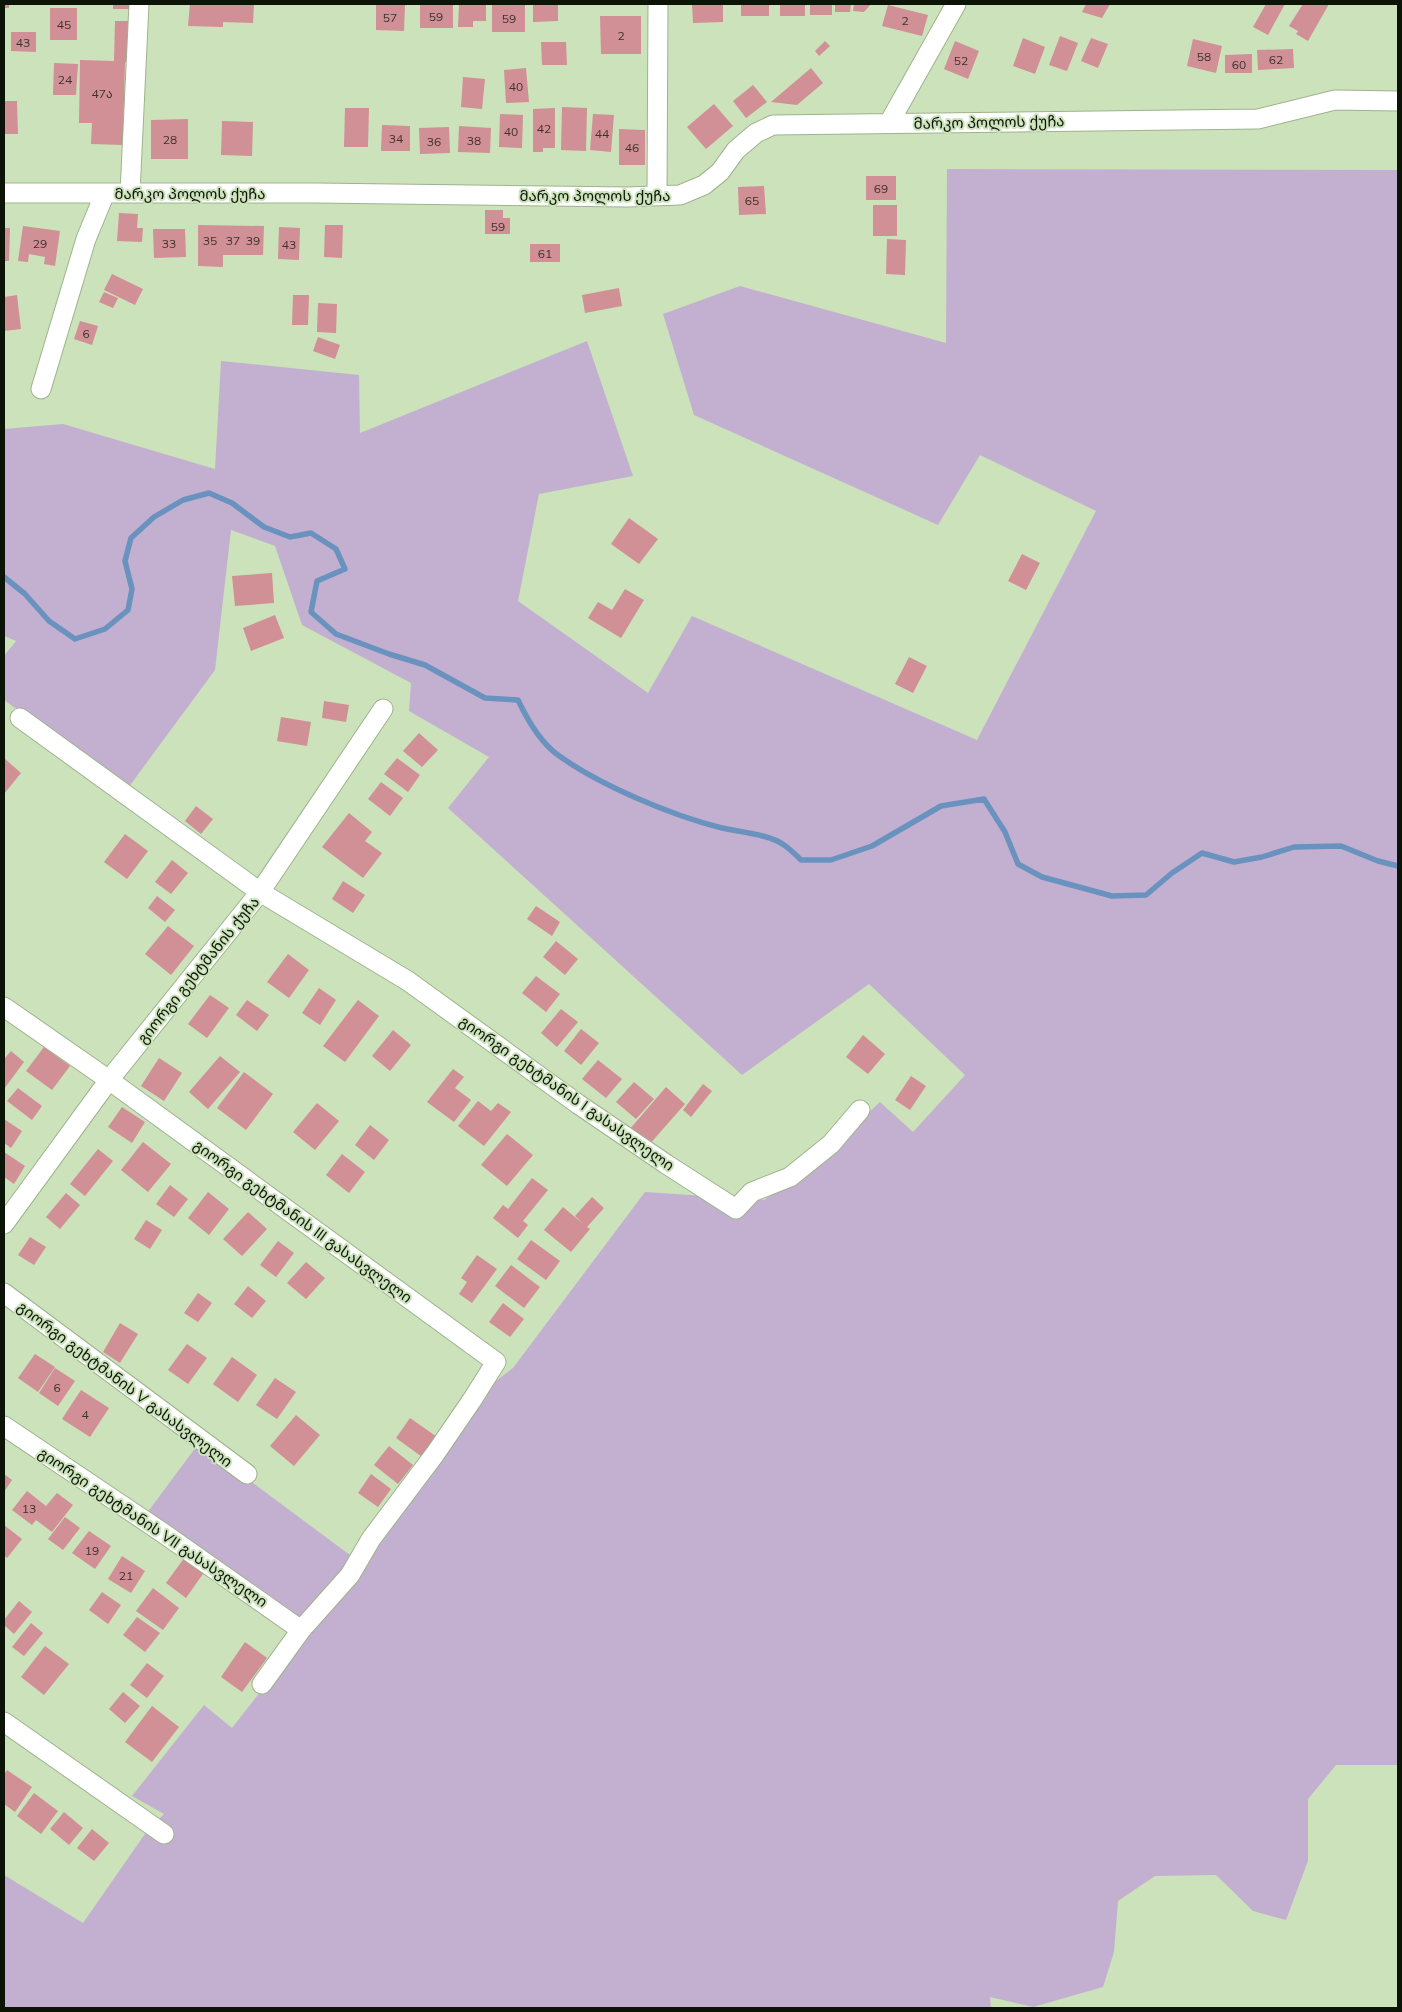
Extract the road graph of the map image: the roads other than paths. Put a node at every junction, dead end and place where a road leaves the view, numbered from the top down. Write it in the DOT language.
graph roads {
  1 [pos="139,4"];
  2 [pos="658,4"];
  3 [pos="956,4"];
  4 [pos="1398,100"];
  5 [pos="889,123"];
  6 [pos="130,193"];
  7 [pos="4,194"];
  8 [pos="105,194"];
  9 [pos="658,196"];
  10 [pos="41,389"];
  11 [pos="383,709"];
  12 [pos="20,718"];
  13 [pos="260,892"];
  14 [pos="4,1007"];
  15 [pos="109,1080"];
  16 [pos="860,1110"];
  17 [pos="4,1224"];
  18 [pos="4,1293"];
  19 [pos="4,1426"];
  20 [pos="247,1474"];
  21 [pos="301,1630"];
  22 [pos="262,1684"];
  23 [pos="4,1722"];
  24 [pos="164,1834"];
  1 -- 6 [label="street"];
  2 -- 9 [label="street"];
  3 -- 5 [label="street"];
  4 -- 5 [label="street, მარკო პოლოს ქუჩა"];
  5 -- 9 [label="street, მარკო პოლოს ქუჩა"];
  6 -- 8 [label="street, მარკო პოლოს ქუჩა"];
  6 -- 9 [label="street, მარკო პოლოს ქუჩა"];
  7 -- 8 [label="street, მარკო პოლოს ქუჩა"];
  8 -- 10 [label="street"];
  11 -- 13 [label="street, გიორგი გეხტმანის ქუჩა"];
  12 -- 13 [label="street"];
  13 -- 15 [label="street, გიორგი გეხტმანის ქუჩა"];
  13 -- 16 [label="street, გიორგი გეხტმანის I გასასვლელი"];
  14 -- 15 [label="street, გიორგი გეხტმანის III გასასვლელი"];
  15 -- 17 [label="street, გიორგი გეხტმანის ქუჩა"];
  15 -- 21 [label="street, გიორგი გეხტმანის III გასასვლელი"];
  18 -- 20 [label="street, გიორგი გეხტმანის V გასასვლელი"];
  19 -- 21 [label="street, გიორგი გეხტმანის VII გასასვლელი"];
  21 -- 22 [label="street"];
  23 -- 24 [label="street"];
}
